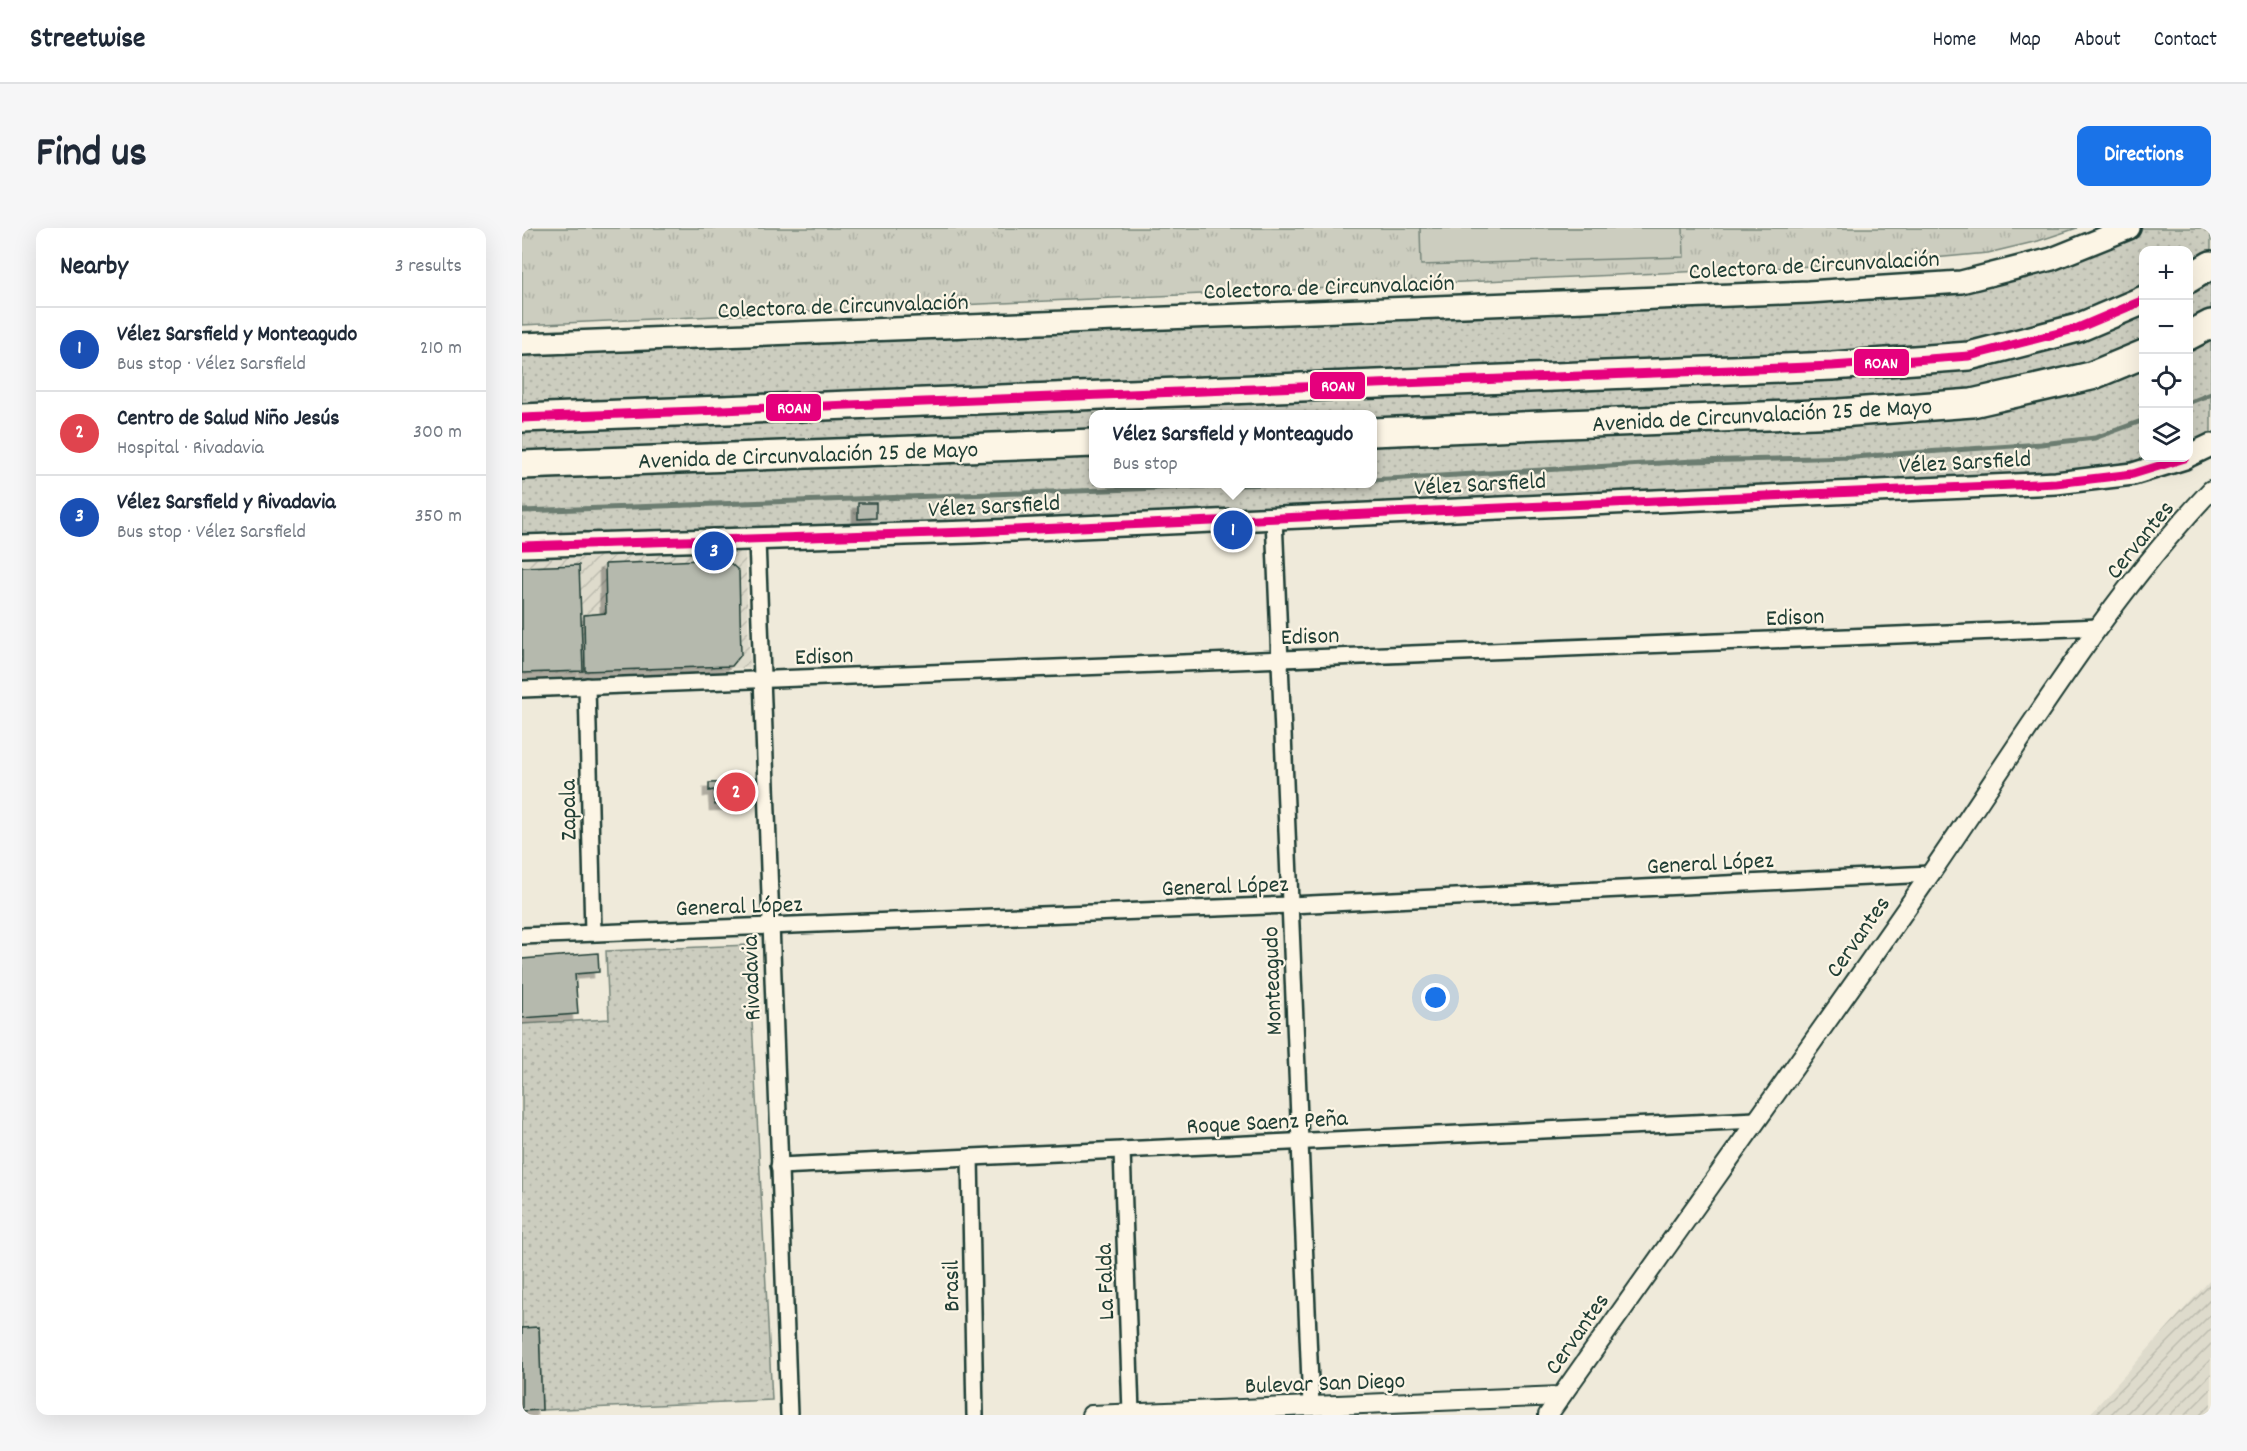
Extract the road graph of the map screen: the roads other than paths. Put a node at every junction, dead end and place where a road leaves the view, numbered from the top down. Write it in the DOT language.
graph roads {
  1 [pos="2129,228"];
  2 [pos="2211,265"];
  3 [pos="2193,276"];
  4 [pos="2139,302"];
  5 [pos="2211,324"];
  6 [pos="2193,333"];
  7 [pos="522,344"];
  8 [pos="2139,356"];
  9 [pos="522,417"];
  10 [pos="1377,432"];
  11 [pos="1089,443"];
  12 [pos="2211,445"];
  13 [pos="2193,454"];
  14 [pos="2171,462"];
  15 [pos="522,465"];
  16 [pos="2211,490"];
  17 [pos="1274,518"];
  18 [pos="757,540"];
  19 [pos="522,546"];
  20 [pos="2099,627"];
  21 [pos="1280,658"];
  22 [pos="762,680"];
  23 [pos="587,686"];
  24 [pos="522,689"];
  25 [pos="1930,874"];
  26 [pos="1290,905"];
  27 [pos="771,926"];
  28 [pos="593,933"];
  29 [pos="522,936"];
  30 [pos="1756,1120"];
  31 [pos="1300,1142"];
  32 [pos="1122,1150"];
  33 [pos="970,1157"];
  34 [pos="779,1166"];
  35 [pos="1561,1396"];
  36 [pos="1311,1406"];
  37 [pos="1131,1413"];
  38 [pos="789,1415"];
  39 [pos="975,1415"];
  40 [pos="1091,1415"];
  41 [pos="1548,1415"];
  1 -- 7 [label="main road, Colectora de Circunvalación"];
  2 -- 3 [label="highway"];
  4 -- 9 [label="highway, Avenida de Circunvalación 25 de Mayo"];
  5 -- 6 [label="highway"];
  8 -- 10 [label="highway, Avenida de Circunvalación 25 de Mayo"];
  11 -- 15 [label="highway, Avenida de Circunvalación 25 de Mayo"];
  12 -- 13 [label="main road, Vélez Sarsfield"];
  14 -- 17 [label="main road, Vélez Sarsfield"];
  16 -- 20 [label="street, Cervantes"];
  17 -- 18 [label="main road, Vélez Sarsfield"];
  17 -- 21 [label="street, Monteagudo"];
  18 -- 19 [label="main road, Vélez Sarsfield"];
  18 -- 22 [label="street, Rivadavia"];
  20 -- 21 [label="street, Edison"];
  20 -- 25 [label="street, Cervantes"];
  21 -- 22 [label="street, Edison"];
  21 -- 26 [label="street, Monteagudo"];
  22 -- 23 [label="street, Edison"];
  22 -- 27 [label="street, Rivadavia"];
  23 -- 24 [label="street, Edison"];
  23 -- 28 [label="street, Zapala"];
  25 -- 26 [label="street, General López"];
  25 -- 30 [label="street, Cervantes"];
  26 -- 27 [label="street, General López"];
  26 -- 31 [label="street, Monteagudo"];
  27 -- 28 [label="street, General López"];
  27 -- 34 [label="street, Rivadavia"];
  28 -- 29 [label="street, General López"];
  30 -- 31 [label="street, Roque Saenz Peña"];
  30 -- 35 [label="street, Cervantes"];
  31 -- 32 [label="street, Roque Saenz Peña"];
  31 -- 36 [label="street, Monteagudo"];
  32 -- 33 [label="street, Roque Saenz Peña"];
  32 -- 37 [label="street, La Falda"];
  33 -- 34 [label="street, Roque Saenz Peña"];
  33 -- 39 [label="street, Brasil"];
  34 -- 38 [label="street, Rivadavia"];
  35 -- 36 [label="street, Bulevar San Diego"];
  35 -- 41 [label="street, Cervantes"];
  36 -- 37 [label="street, Bulevar San Diego"];
  37 -- 40 [label="street, Bulevar San Diego"];
}
